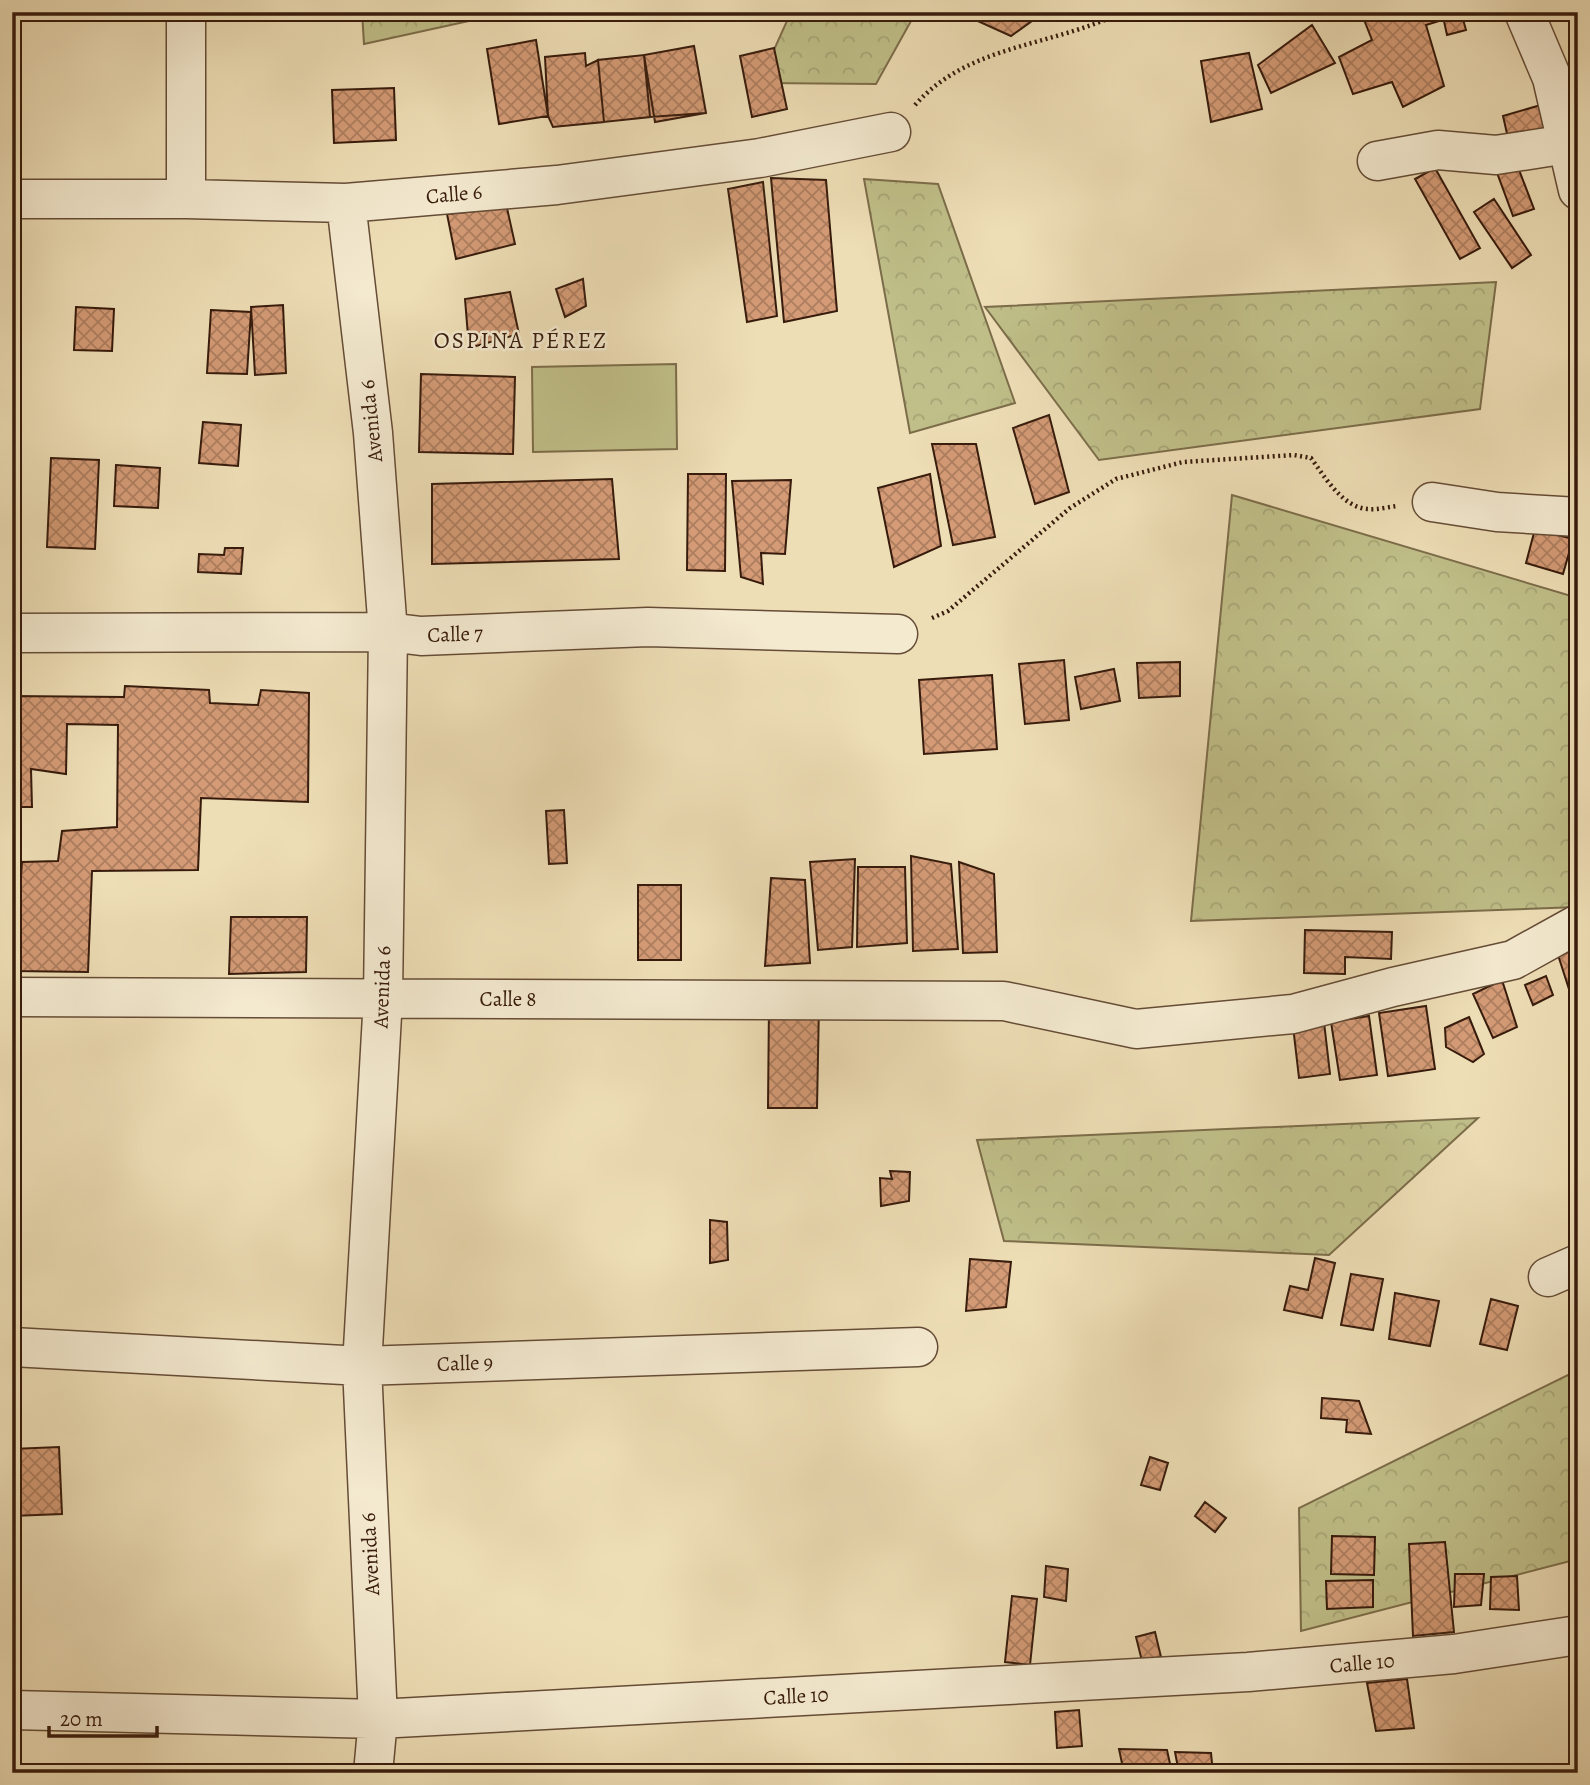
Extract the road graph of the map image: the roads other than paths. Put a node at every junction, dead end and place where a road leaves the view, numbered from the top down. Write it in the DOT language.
graph roads {
  1 [pos="186,12"];
  2 [pos="1524,12"];
  3 [pos="891,132"];
  4 [pos="1567,144"];
  5 [pos="1377,161"];
  6 [pos="1578,190"];
  7 [pos="12,199"];
  8 [pos="186,199"];
  9 [pos="346,203"];
  10 [pos="1432,502"];
  11 [pos="1578,517"];
  12 [pos="388,632"];
  13 [pos="12,633"];
  14 [pos="898,634"];
  15 [pos="1578,924"];
  16 [pos="12,997"];
  17 [pos="383,998"];
  18 [pos="12,1347"];
  19 [pos="918,1347"];
  20 [pos="362,1366"];
  21 [pos="1578,1635"];
  22 [pos="12,1710"];
  23 [pos="378,1719"];
  24 [pos="373,1773"];
  1 -- 8 [label="street"];
  2 -- 4 [label="street"];
  3 -- 9 [label="street, Calle 6"];
  4 -- 5 [label="street"];
  4 -- 6 [label="street"];
  7 -- 8 [label="street, Calle 6"];
  8 -- 9 [label="street, Calle 6"];
  9 -- 12 [label="street, Avenida 6"];
  10 -- 11 [label="street"];
  12 -- 13 [label="street, Calle 7"];
  12 -- 14 [label="street, Calle 7"];
  12 -- 17 [label="street, Avenida 6"];
  15 -- 17 [label="street, Calle 8"];
  16 -- 17 [label="street, Calle 8"];
  17 -- 20 [label="street, Avenida 6"];
  18 -- 20 [label="street, Calle 9"];
  19 -- 20 [label="street, Calle 9"];
  20 -- 23 [label="street, Avenida 6"];
  21 -- 23 [label="street, Calle 10"];
  22 -- 23 [label="street, Calle 10"];
  23 -- 24 [label="street, Avenida 6"];
}
